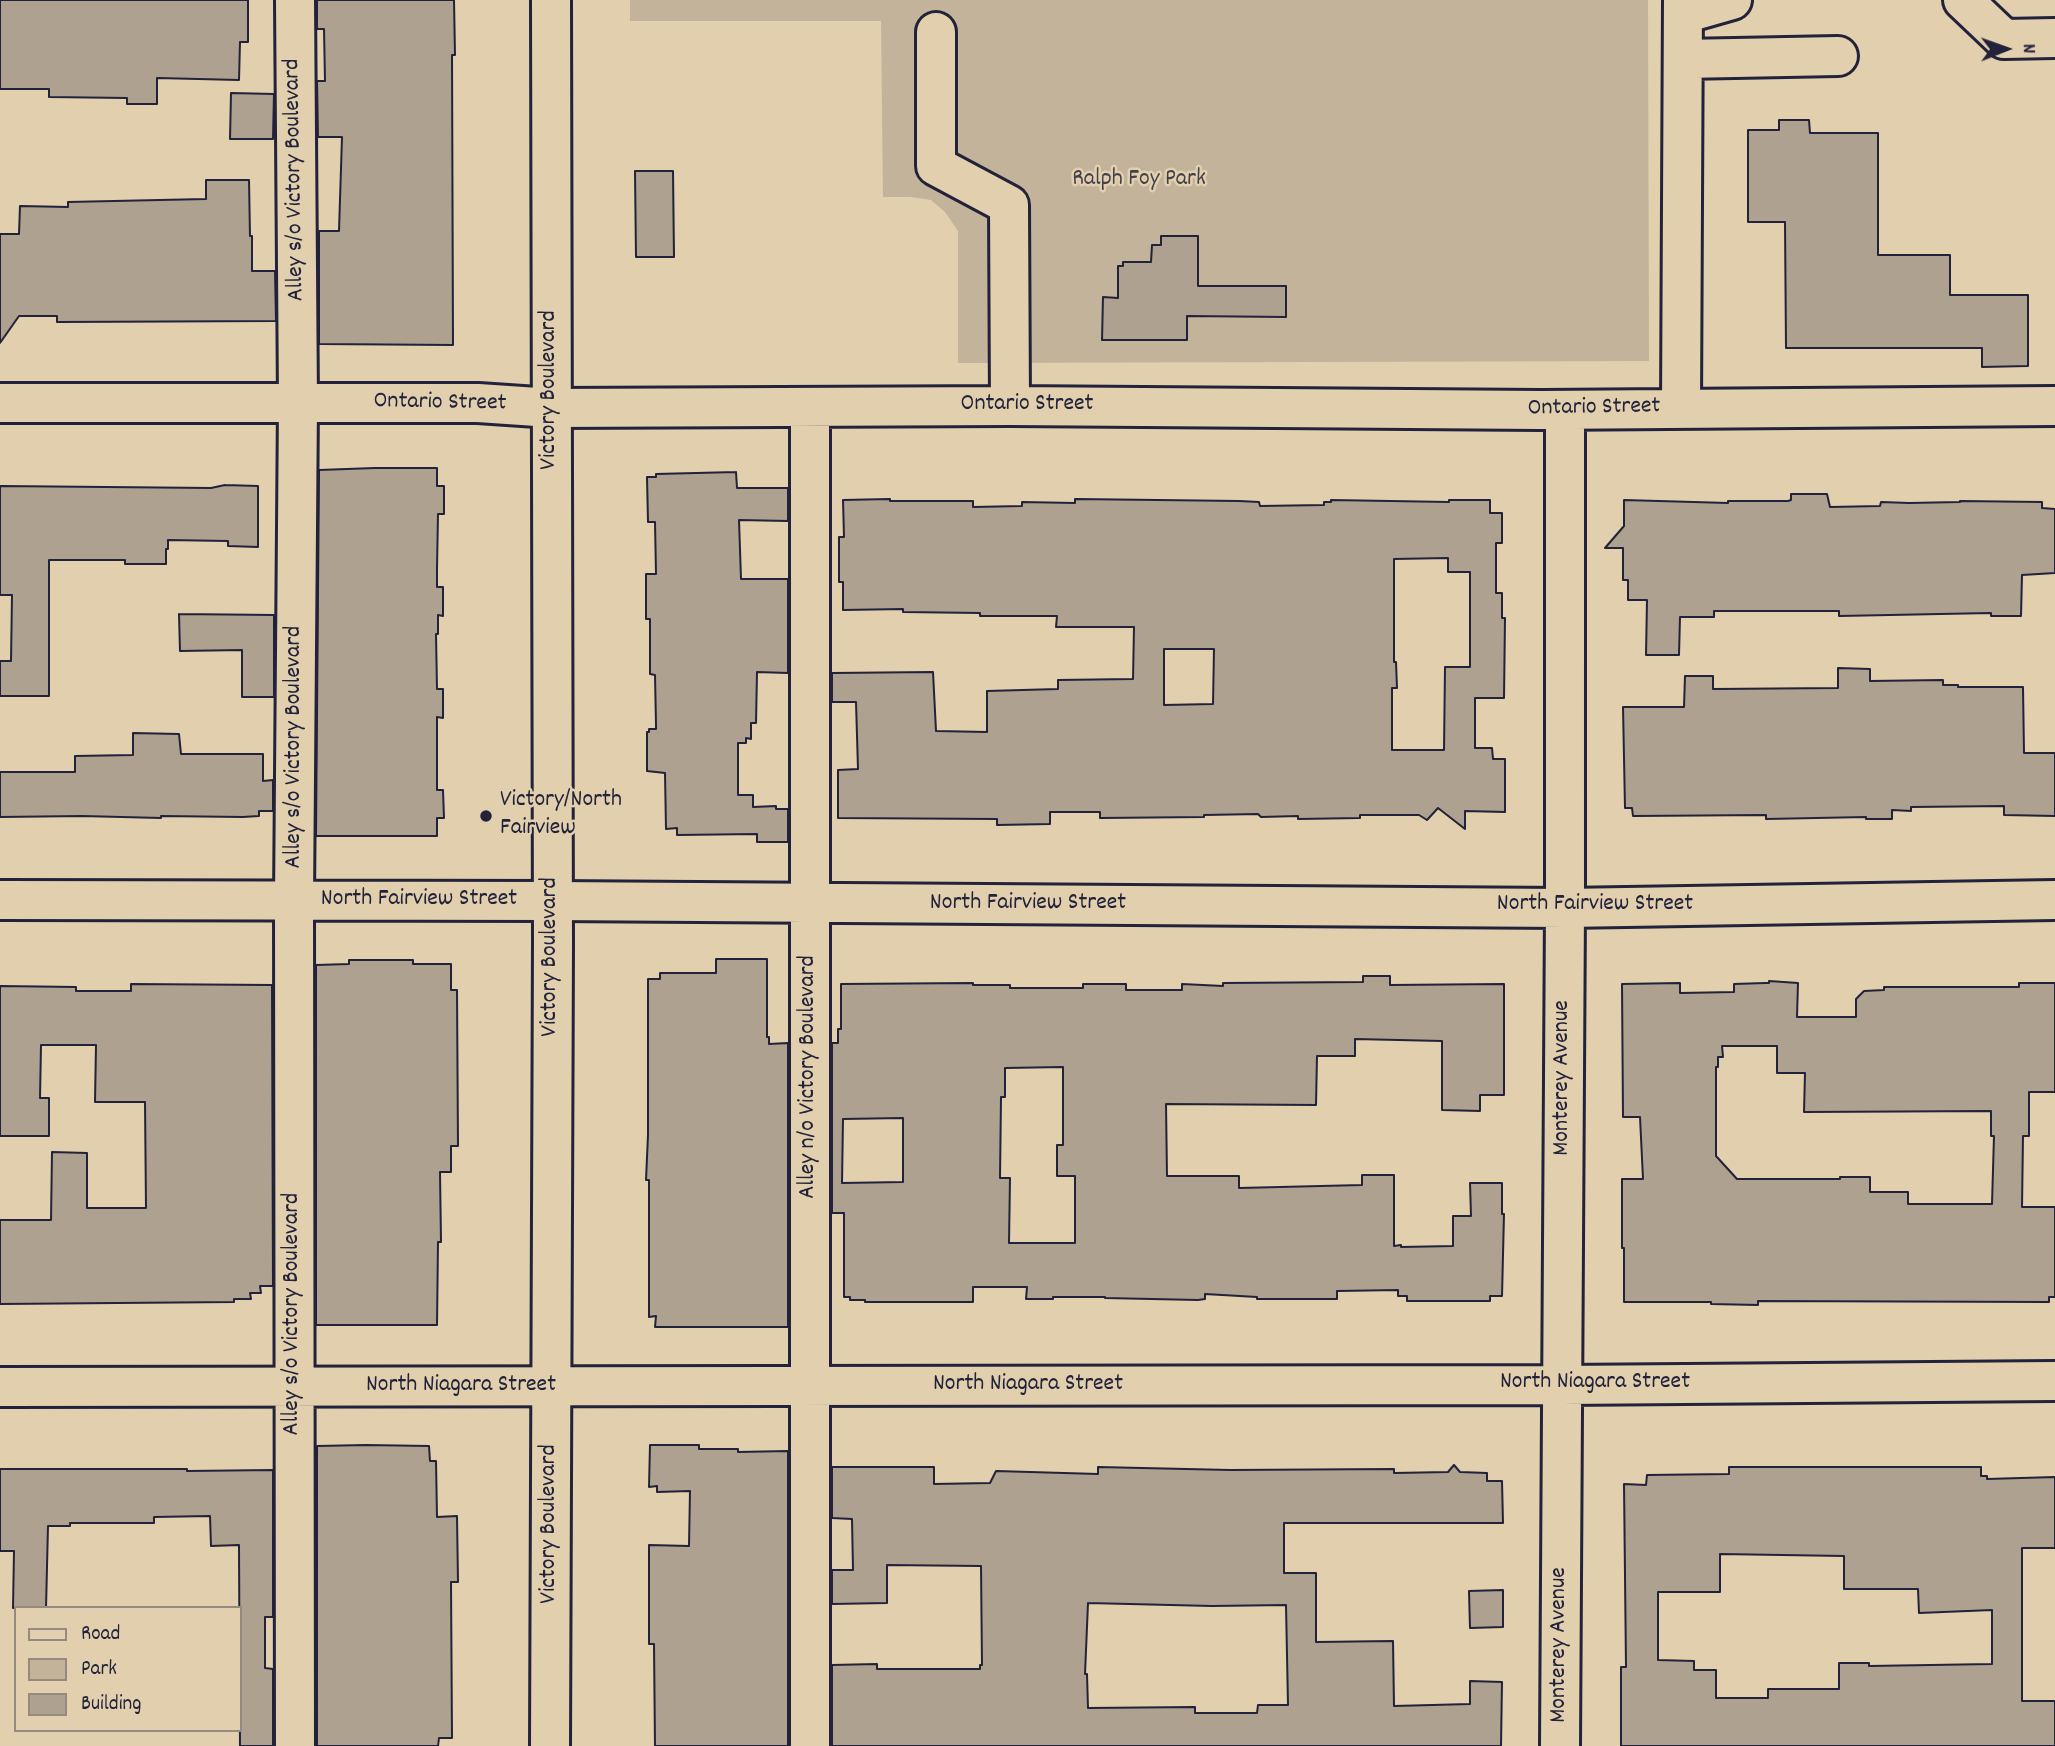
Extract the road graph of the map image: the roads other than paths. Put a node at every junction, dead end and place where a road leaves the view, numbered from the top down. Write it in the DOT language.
graph roads {
  1 [pos="295,0"];
  2 [pos="551,0"];
  3 [pos="1732,0"];
  4 [pos="1962,0"];
  5 [pos="1683,7"];
  6 [pos="936,32"];
  7 [pos="2055,38"];
  8 [pos="1838,56"];
  9 [pos="1683,59"];
  10 [pos="299,402"];
  11 [pos="0,403"];
  12 [pos="1010,406"];
  13 [pos="2055,406"];
  14 [pos="810,407"];
  15 [pos="552,408"];
  16 [pos="1681,408"];
  17 [pos="1565,410"];
  18 [pos="0,900"];
  19 [pos="2055,900"];
  20 [pos="294,901"];
  21 [pos="553,901"];
  22 [pos="810,904"];
  23 [pos="1565,908"];
  24 [pos="2055,1381"];
  25 [pos="1562,1385"];
  26 [pos="810,1386"];
  27 [pos="0,1387"];
  28 [pos="552,1387"];
  29 [pos="294,1388"];
  30 [pos="295,1746"];
  31 [pos="550,1746"];
  32 [pos="810,1746"];
  33 [pos="1560,1746"];
  1 -- 10 [label="street, Alley s/o Victory Boulevard"];
  2 -- 15 [label="street, Victory Boulevard"];
  3 -- 5 [label="street"];
  4 -- 7 [label="street"];
  5 -- 9 [label="street"];
  6 -- 12 [label="street"];
  8 -- 9 [label="street"];
  9 -- 16 [label="street"];
  10 -- 11 [label="street, Ontario Street"];
  10 -- 15 [label="street, Ontario Street"];
  10 -- 20 [label="street, Alley s/o Victory Boulevard"];
  12 -- 14 [label="street, Ontario Street"];
  12 -- 17 [label="street, Ontario Street"];
  13 -- 16 [label="street, Ontario Street"];
  14 -- 15 [label="street, Ontario Street"];
  14 -- 22 [label="street, Alley n/o Victory Boulevard"];
  15 -- 21 [label="street, Victory Boulevard"];
  16 -- 17 [label="street, Ontario Street"];
  17 -- 23 [label="street, Monterey Avenue"];
  18 -- 20 [label="street, North Fairview Street"];
  19 -- 23 [label="street, North Fairview Street"];
  20 -- 21 [label="street, North Fairview Street"];
  20 -- 29 [label="street, Alley s/o Victory Boulevard"];
  21 -- 22 [label="street, North Fairview Street"];
  21 -- 28 [label="street, Victory Boulevard"];
  22 -- 23 [label="street, North Fairview Street"];
  22 -- 26 [label="street, Alley n/o Victory Boulevard"];
  23 -- 25 [label="street, Monterey Avenue"];
  24 -- 25 [label="street, North Niagara Street"];
  25 -- 26 [label="street, North Niagara Street"];
  25 -- 33 [label="street, Monterey Avenue"];
  26 -- 28 [label="street, North Niagara Street"];
  26 -- 32 [label="street, Alley n/o Victory Boulevard"];
  27 -- 29 [label="street, North Niagara Street"];
  28 -- 29 [label="street, North Niagara Street"];
  28 -- 31 [label="street, Victory Boulevard"];
  29 -- 30 [label="street, Alley s/o Victory Boulevard"];
}
